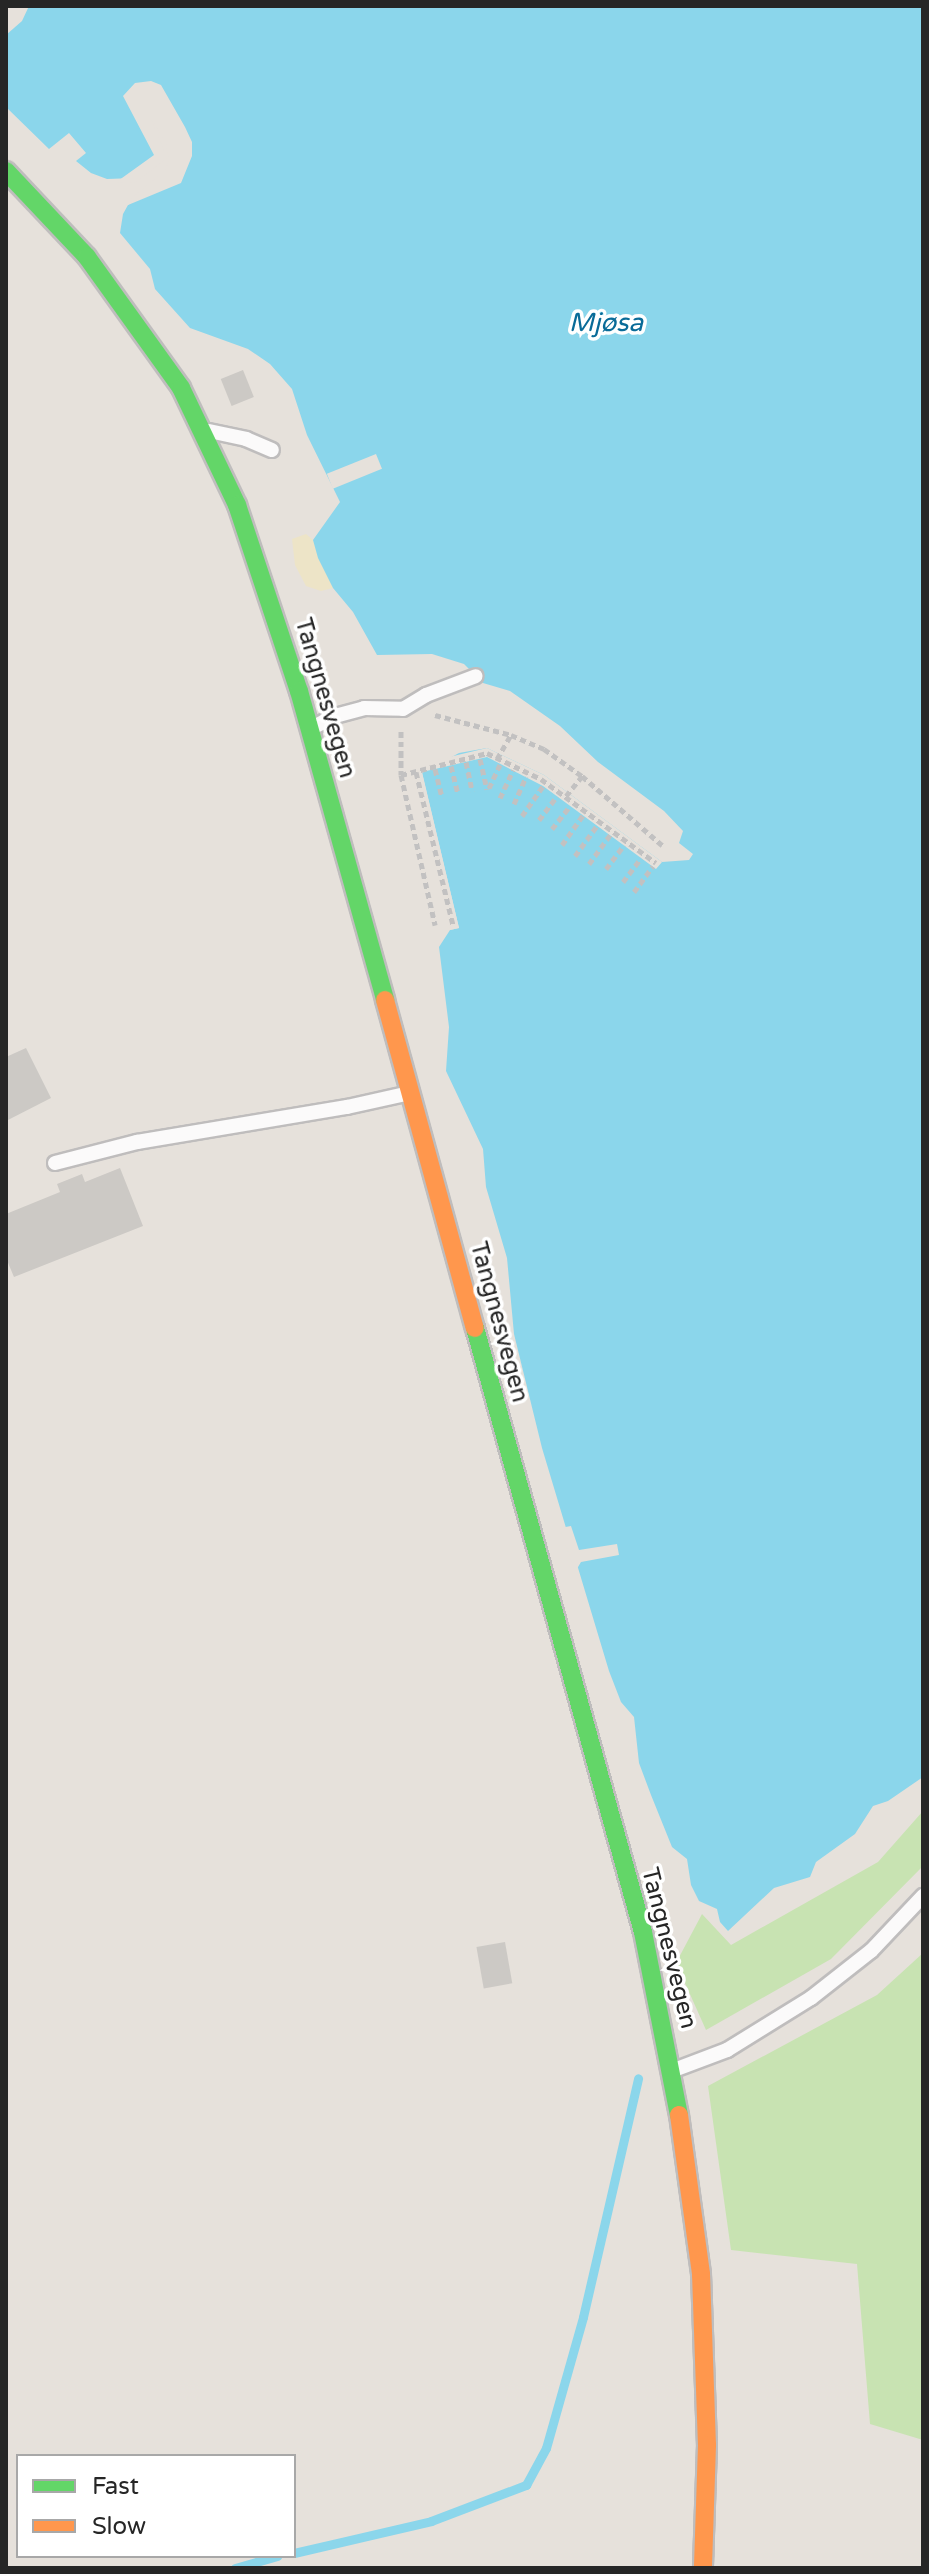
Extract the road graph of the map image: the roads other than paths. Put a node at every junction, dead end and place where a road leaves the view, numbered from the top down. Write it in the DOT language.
graph roads {
  1 [pos="6,171"];
  2 [pos="204,430"];
  3 [pos="272,450"];
  4 [pos="476,676"];
  5 [pos="310,729"];
  6 [pos="410,1093"];
  7 [pos="55,1163"];
  8 [pos="923,1896"];
  9 [pos="673,2070"];
  10 [pos="703,2568"];
  1 -- 2 [label="main road, Tangnesvegen"];
  2 -- 3 [label="lane"];
  2 -- 5 [label="main road, Tangnesvegen"];
  4 -- 5 [label="lane"];
  5 -- 6 [label="main road, Tangnesvegen"];
  6 -- 7 [label="lane"];
  6 -- 9 [label="main road, Tangnesvegen"];
  8 -- 9 [label="lane"];
  9 -- 10 [label="main road, Tangnesvegen"];
}
